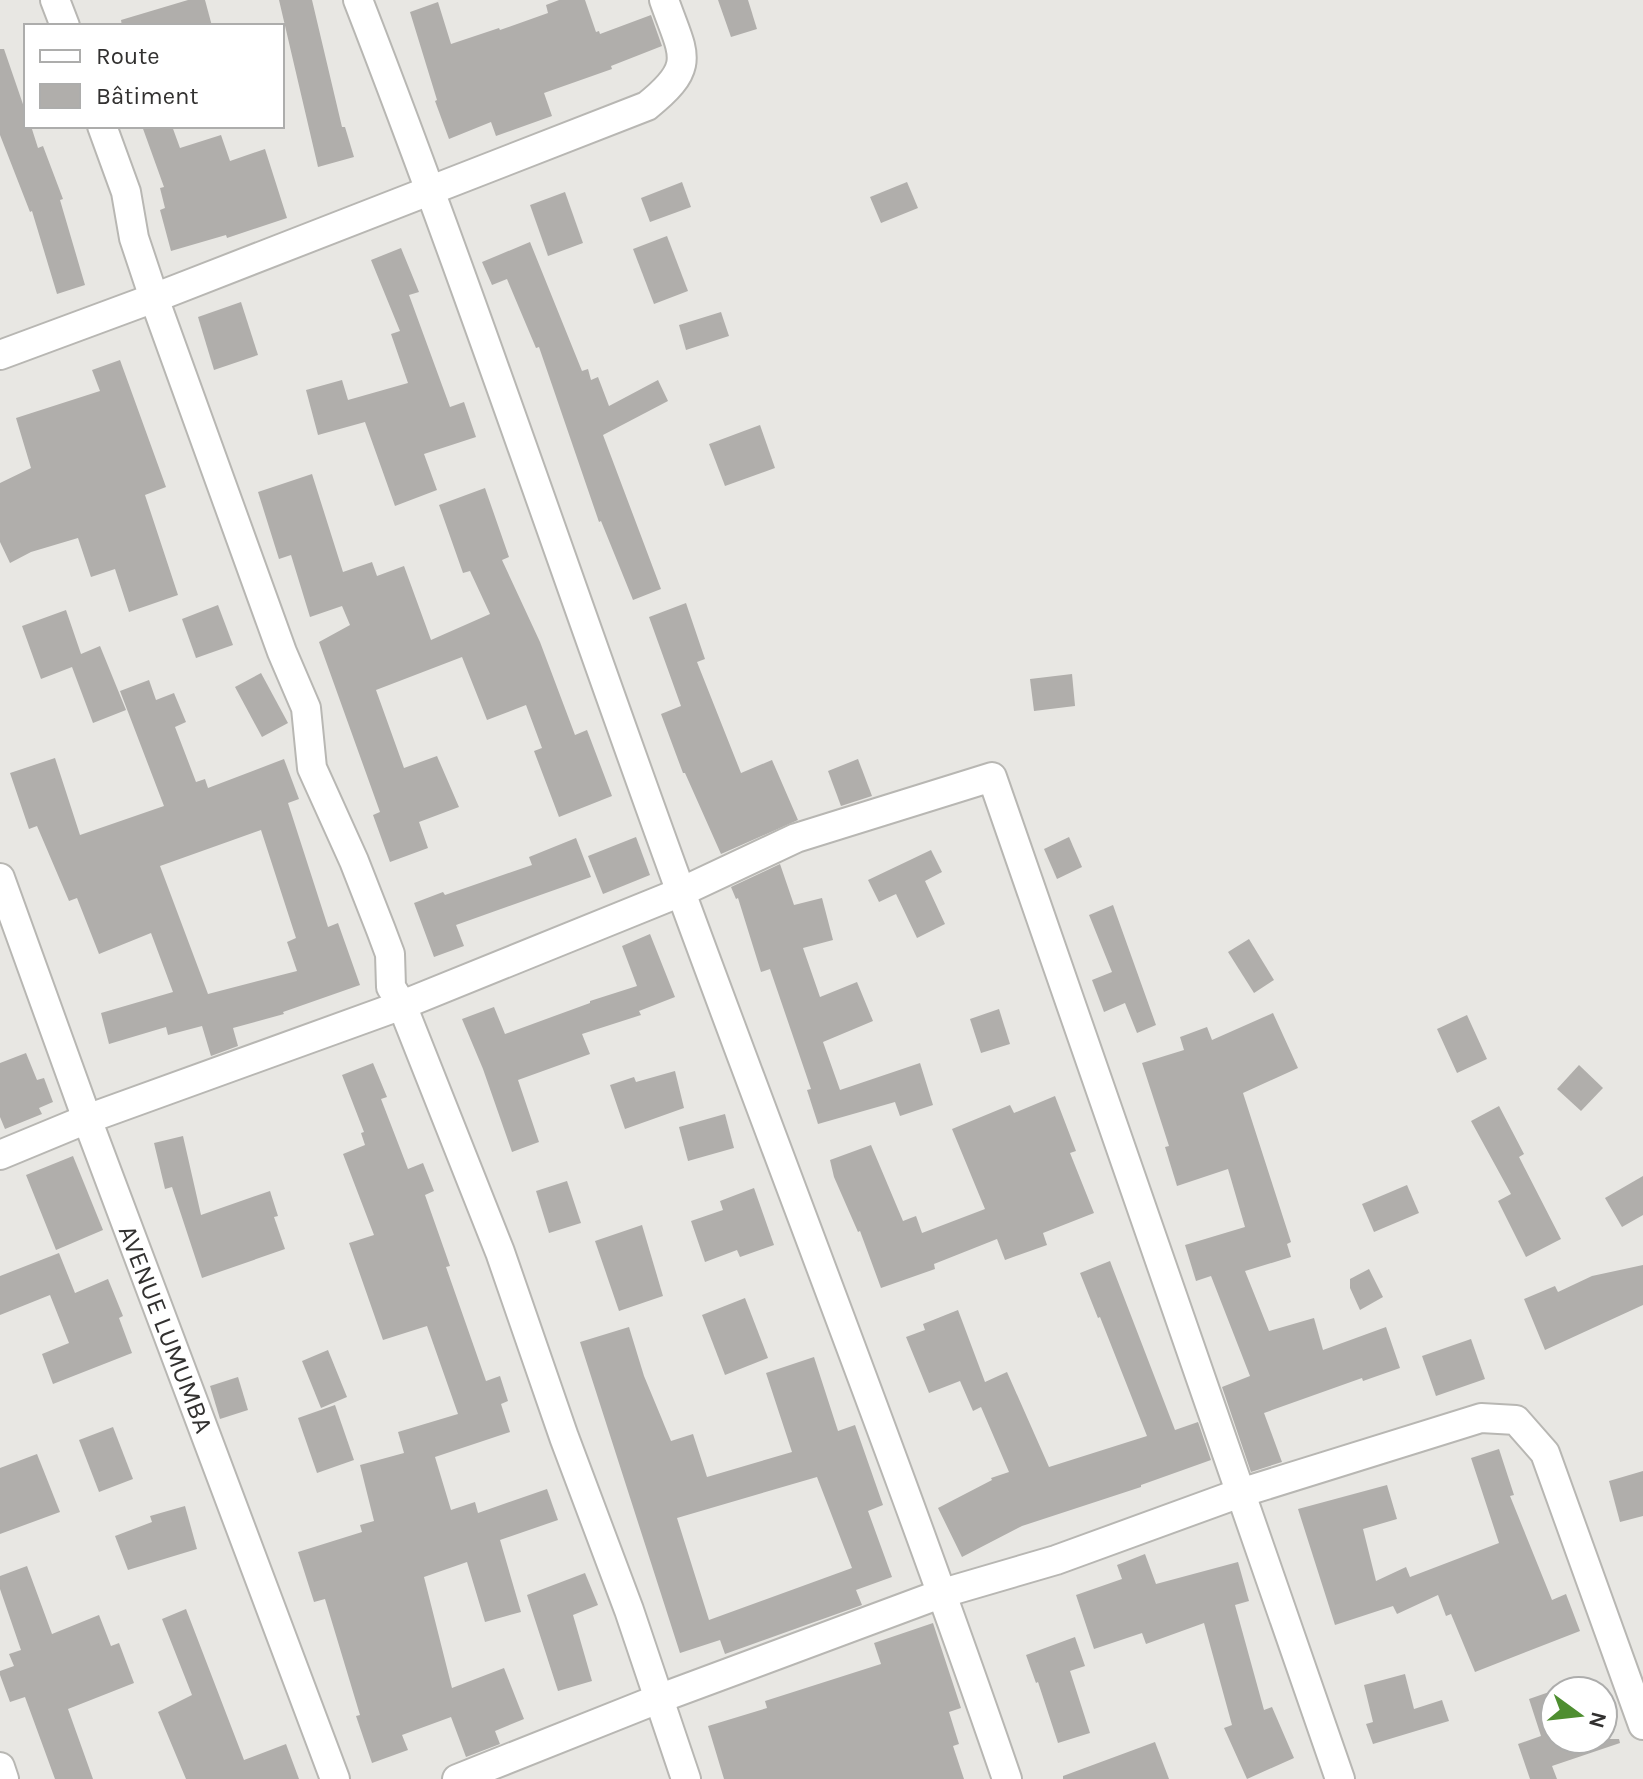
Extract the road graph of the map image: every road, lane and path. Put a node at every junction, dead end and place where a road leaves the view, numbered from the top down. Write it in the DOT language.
graph roads {
  1 [pos="55,0"];
  2 [pos="358,0"];
  3 [pos="664,0"];
  4 [pos="64,24"];
  5 [pos="103,128"];
  6 [pos="431,188"];
  7 [pos="154,298"];
  8 [pos="0,355"];
  9 [pos="0,878"];
  10 [pos="681,892"];
  11 [pos="402,1005"];
  12 [pos="87,1119"];
  13 [pos="0,1155"];
  14 [pos="1240,1493"];
  15 [pos="943,1593"];
  16 [pos="658,1699"];
  17 [pos="1643,1725"];
  18 [pos="0,1767"];
  19 [pos="4,1779"];
  20 [pos="335,1779"];
  21 [pos="457,1779"];
  22 [pos="686,1779"];
  23 [pos="1007,1779"];
  24 [pos="1340,1779"];
  1 -- 4 [label="street"];
  2 -- 6 [label="street"];
  3 -- 6 [label="street"];
  5 -- 7 [label="street"];
  6 -- 7 [label="street"];
  6 -- 10 [label="street"];
  7 -- 8 [label="street"];
  7 -- 11 [label="street"];
  9 -- 12 [label="street, AVENUE LUMUMBA"];
  10 -- 11 [label="street"];
  10 -- 14 [label="street"];
  10 -- 15 [label="street"];
  11 -- 12 [label="street"];
  11 -- 16 [label="street"];
  12 -- 13 [label="street"];
  12 -- 20 [label="street, AVENUE LUMUMBA"];
  14 -- 15 [label="street"];
  14 -- 17 [label="street"];
  14 -- 24 [label="street"];
  15 -- 16 [label="street"];
  15 -- 23 [label="street"];
  16 -- 21 [label="street"];
  16 -- 22 [label="street"];
  18 -- 19 [label="street"];
}
